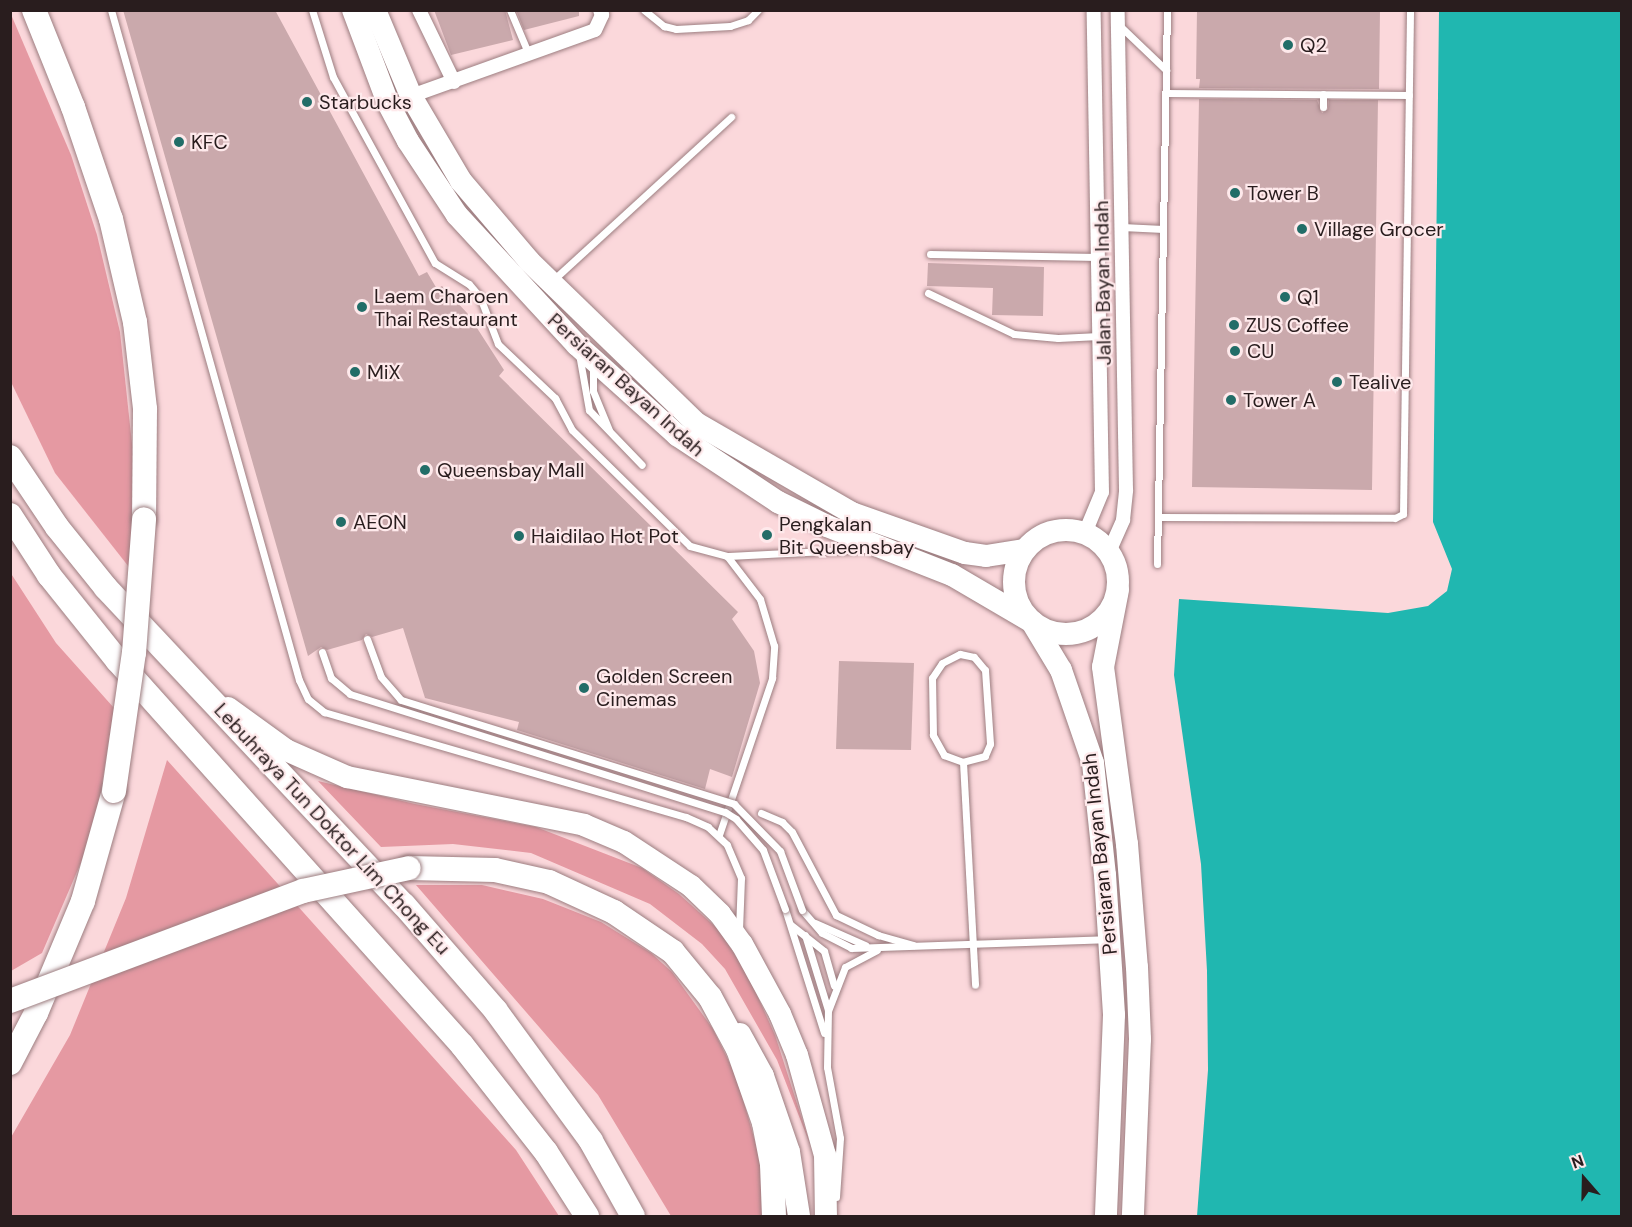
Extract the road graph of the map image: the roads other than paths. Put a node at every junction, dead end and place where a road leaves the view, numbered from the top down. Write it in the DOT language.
graph roads {
  1 [pos="111,10"];
  2 [pos="312,10"];
  3 [pos="353,10"];
  4 [pos="375,10"];
  5 [pos="419,10"];
  6 [pos="510,10"];
  7 [pos="600,10"];
  8 [pos="644,10"];
  9 [pos="758,10"];
  10 [pos="1094,10"];
  11 [pos="1167,10"];
  12 [pos="1410,10"];
  13 [pos="36,12"];
  14 [pos="1118,17"];
  15 [pos="529,55"];
  16 [pos="1166,70"];
  17 [pos="454,82"];
  18 [pos="1166,93"];
  19 [pos="1323,94"];
  20 [pos="1409,95"];
  21 [pos="411,96"];
  22 [pos="1323,107"];
  23 [pos="732,117"];
  24 [pos="1122,227"];
  25 [pos="1163,229"];
  26 [pos="930,254"];
  27 [pos="1097,257"];
  28 [pos="550,282"];
  29 [pos="928,293"];
  30 [pos="1099,336"];
  31 [pos="585,352"];
  32 [pos="610,433"];
  33 [pos="10,457"];
  34 [pos="642,465"];
  35 [pos="10,515"];
  36 [pos="1158,517"];
  37 [pos="1085,533"];
  38 [pos="880,548"];
  39 [pos="1024,550"];
  40 [pos="1109,552"];
  41 [pos="727,556"];
  42 [pos="1157,564"];
  43 [pos="1118,590"];
  44 [pos="1032,622"];
  45 [pos="367,639"];
  46 [pos="322,652"];
  47 [pos="207,694"];
  48 [pos="963,762"];
  49 [pos="761,813"];
  50 [pos="719,835"];
  51 [pos="791,925"];
  52 [pos="805,935"];
  53 [pos="738,938"];
  54 [pos="1111,939"];
  55 [pos="973,945"];
  56 [pos="919,947"];
  57 [pos="882,949"];
  58 [pos="693,974"];
  59 [pos="975,985"];
  60 [pos="834,986"];
  61 [pos="10,1001"];
  62 [pos="828,1011"];
  63 [pos="825,1039"];
  64 [pos="10,1063"];
  65 [pos="587,1216"];
  66 [pos="633,1216"];
  67 [pos="774,1216"];
  68 [pos="799,1216"];
  69 [pos="828,1216"];
  70 [pos="1106,1216"];
  71 [pos="1133,1216"];
  1 -- 50 [label="lane"];
  2 -- 41 [label="lane"];
  3 -- 31 [label="main road, Persiaran Bayan Indah"];
  4 -- 21 [label="main road, Persiaran Bayan Indah"];
  5 -- 17 [label="street"];
  6 -- 15 [label="lane"];
  7 -- 15 [label="street"];
  8 -- 9 [label="lane"];
  10 -- 27 [label="street, Jalan Bayan Indah"];
  11 -- 16 [label="lane"];
  12 -- 20 [label="lane"];
  13 -- 64 [label="highway, bridge"];
  14 -- 16 [label="lane"];
  14 -- 24 [label="street, Jalan Bayan Indah"];
  15 -- 17 [label="street"];
  16 -- 18 [label="lane"];
  17 -- 21 [label="street"];
  18 -- 19 [label="lane"];
  18 -- 25 [label="lane"];
  19 -- 20 [label="lane"];
  19 -- 22 [label="lane"];
  20 -- 36 [label="lane"];
  21 -- 28 [label="main road, Persiaran Bayan Indah"];
  23 -- 28 [label="lane"];
  24 -- 25 [label="lane"];
  24 -- 40 [label="street, Jalan Bayan Indah"];
  25 -- 36 [label="lane"];
  26 -- 27 [label="lane"];
  27 -- 30 [label="street, Jalan Bayan Indah"];
  28 -- 39 [label="main road, Persiaran Bayan Indah"];
  29 -- 30 [label="lane"];
  30 -- 37 [label="street, Jalan Bayan Indah"];
  31 -- 32 [label="lane"];
  31 -- 32 [label="lane"];
  31 -- 38 [label="main road, Persiaran Bayan Indah"];
  32 -- 34 [label="lane"];
  33 -- 47 [label="highway, Lebuhraya Tun Doktor Lim Chong Eu"];
  35 -- 65 [label="highway"];
  36 -- 42 [label="lane"];
  37 -- 39 [label="main road"];
  37 -- 40 [label="main road"];
  38 -- 41 [label="lane"];
  38 -- 44 [label="main road, Persiaran Bayan Indah"];
  39 -- 44 [label="main road"];
  40 -- 43 [label="main road"];
  41 -- 50 [label="lane"];
  43 -- 44 [label="main road"];
  43 -- 71 [label="main road, Persiaran Bayan Indah"];
  44 -- 54 [label="main road, Persiaran Bayan Indah"];
  45 -- 57 [label="lane, bridge"];
  46 -- 51 [label="lane, bridge"];
  47 -- 53 [label="main road"];
  47 -- 66 [label="highway, Lebuhraya Tun Doktor Lim Chong Eu"];
  48 -- 48 [label="lane"];
  48 -- 55 [label="lane"];
  49 -- 56 [label="lane"];
  50 -- 53 [label="lane"];
  51 -- 52 [label="lane"];
  51 -- 63 [label="lane"];
  52 -- 60 [label="lane"];
  52 -- 62 [label="lane"];
  53 -- 69 [label="main road"];
  54 -- 55 [label="lane"];
  54 -- 70 [label="main road, Persiaran Bayan Indah"];
  55 -- 56 [label="lane"];
  55 -- 59 [label="lane"];
  56 -- 57 [label="lane"];
  57 -- 60 [label="lane"];
  58 -- 61 [label="highway, bridge"];
  58 -- 67 [label="highway"];
  58 -- 68 [label="main road"];
  60 -- 62 [label="lane"];
  62 -- 63 [label="lane"];
  63 -- 69 [label="lane"];
}
